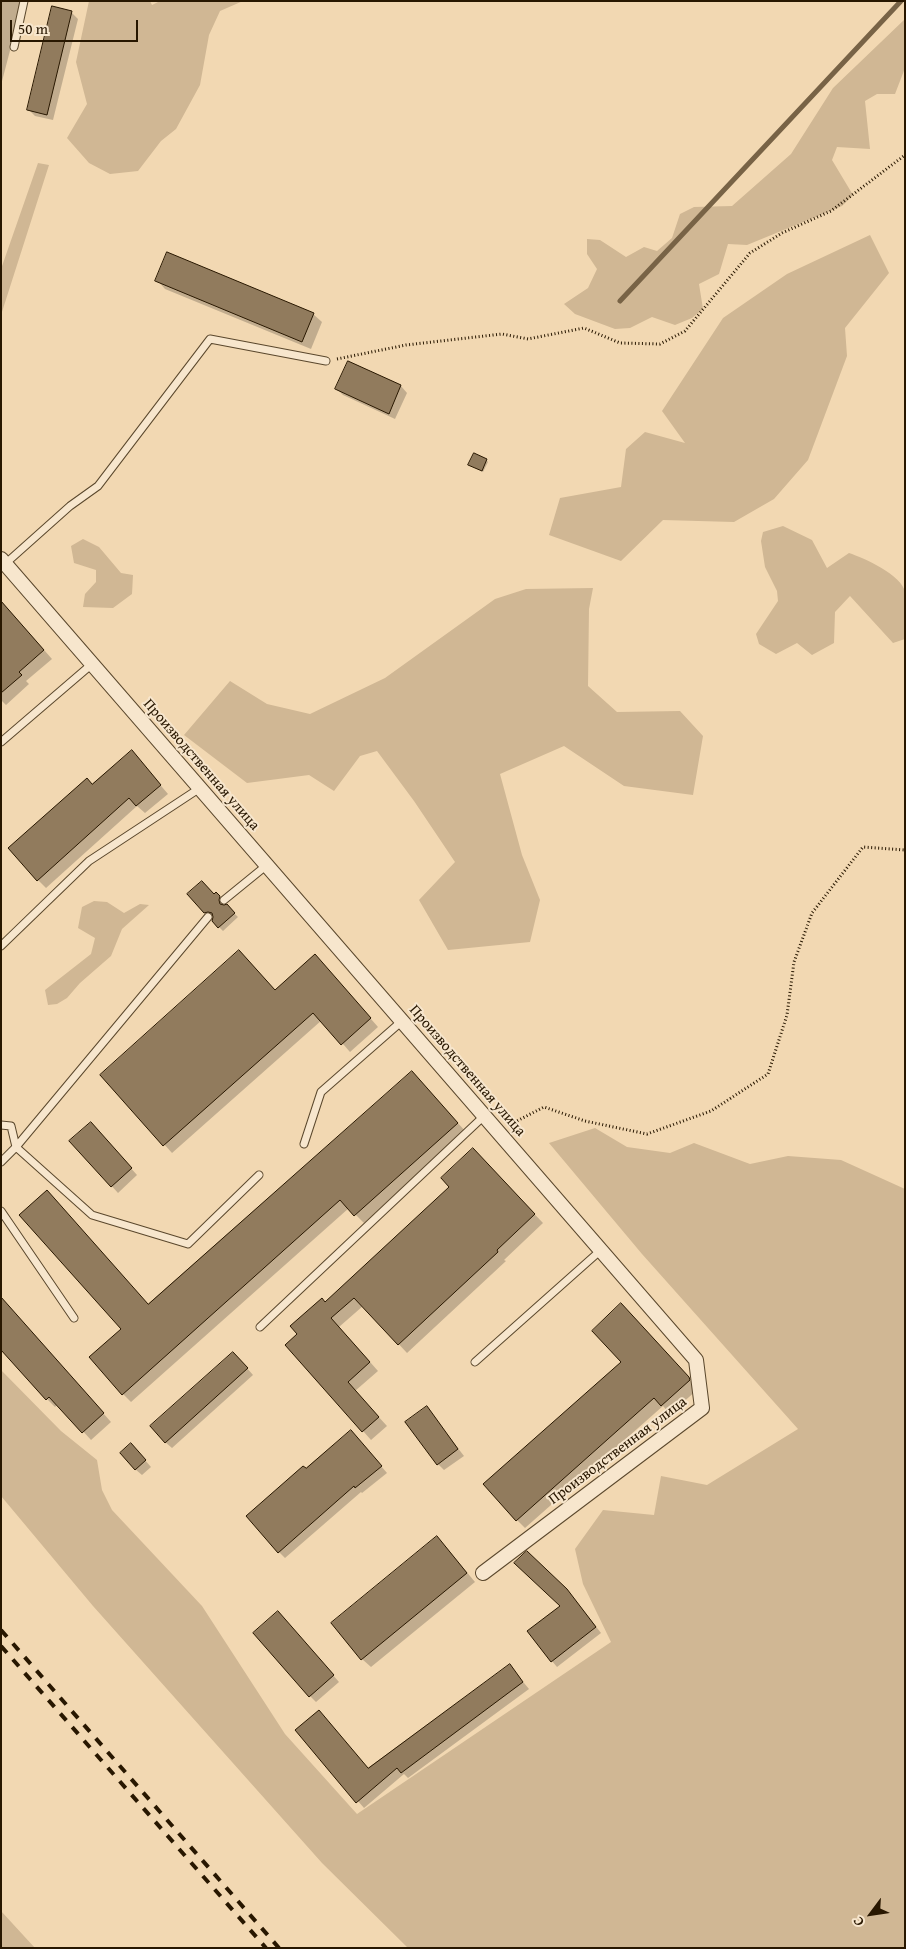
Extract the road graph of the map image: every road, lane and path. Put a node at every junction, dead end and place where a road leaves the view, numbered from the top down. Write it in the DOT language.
graph roads {
  1 [pos="24,1"];
  2 [pos="14,47"];
  3 [pos="905,155"];
  4 [pos="326,362"];
  5 [pos="3,562"];
  6 [pos="92,664"];
  7 [pos="1,742"];
  8 [pos="200,788"];
  9 [pos="905,850"];
  10 [pos="267,865"];
  11 [pos="224,900"];
  12 [pos="208,917"];
  13 [pos="1,946"];
  14 [pos="402,1021"];
  15 [pos="484,1116"];
  16 [pos="1,1125"];
  17 [pos="497,1131"];
  18 [pos="304,1144"];
  19 [pos="16,1147"];
  20 [pos="1,1162"];
  21 [pos="259,1175"];
  22 [pos="1,1211"];
  23 [pos="601,1250"];
  24 [pos="74,1318"];
  25 [pos="260,1327"];
  26 [pos="475,1362"];
  27 [pos="483,1573"];
  1 -- 2 [label="lane"];
  3 -- 4 [label="path"];
  4 -- 5 [label="lane"];
  5 -- 6 [label="street, Производственная улица"];
  6 -- 7 [label="lane"];
  6 -- 8 [label="street, Производственная улица"];
  8 -- 10 [label="street, Производственная улица"];
  8 -- 13 [label="lane"];
  9 -- 17 [label="path"];
  10 -- 11 [label="lane"];
  10 -- 14 [label="street, Производственная улица"];
  12 -- 19 [label="lane"];
  14 -- 15 [label="street, Производственная улица"];
  14 -- 18 [label="lane"];
  15 -- 17 [label="street, Производственная улица"];
  15 -- 25 [label="lane"];
  16 -- 19 [label="lane"];
  17 -- 23 [label="street, Производственная улица"];
  19 -- 20 [label="lane"];
  19 -- 21 [label="lane"];
  22 -- 24 [label="lane"];
  23 -- 26 [label="lane"];
  23 -- 27 [label="street, Производственная улица"];
}
